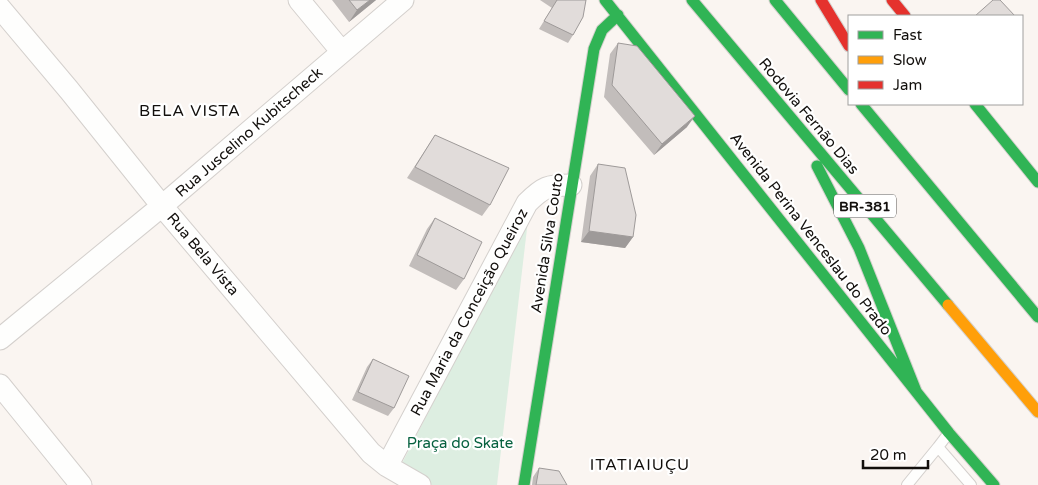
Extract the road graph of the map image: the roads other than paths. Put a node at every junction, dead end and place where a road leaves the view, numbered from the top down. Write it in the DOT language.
graph roads {
  1 [pos="299,0"];
  2 [pos="403,0"];
  3 [pos="605,0"];
  4 [pos="692,0"];
  5 [pos="775,0"];
  6 [pos="821,0"];
  7 [pos="0,8"];
  8 [pos="618,15"];
  9 [pos="848,44"];
  10 [pos="342,52"];
  11 [pos="848,89"];
  12 [pos="862,105"];
  13 [pos="976,105"];
  14 [pos="913,148"];
  15 [pos="1038,182"];
  16 [pos="571,185"];
  17 [pos="162,206"];
  18 [pos="998,268"];
  19 [pos="1038,317"];
  20 [pos="0,339"];
  21 [pos="0,385"];
  22 [pos="916,390"];
  23 [pos="1038,412"];
  24 [pos="949,433"];
  25 [pos="938,447"];
  26 [pos="387,466"];
  27 [pos="81,485"];
  28 [pos="420,485"];
  29 [pos="524,485"];
  30 [pos="907,485"];
  31 [pos="971,485"];
  32 [pos="994,485"];
  1 -- 10 [label="street"];
  2 -- 10 [label="street, Rua Juscelino Kubitscheck"];
  3 -- 8 [label="main road, Avenida Perina Venceslau do Prado"];
  4 -- 22 [label="main road"];
  4 -- 23 [label="main road, Rodovia Fernão Dias / BR-381"];
  5 -- 11 [label="main road"];
  6 -- 9 [label="main road"];
  7 -- 17 [label="street, Rua Bela Vista"];
  8 -- 16 [label="main road, Avenida Silva Couto"];
  8 -- 22 [label="main road, Avenida Perina Venceslau do Prado"];
  10 -- 17 [label="street, Rua Juscelino Kubitscheck"];
  12 -- 18 [label="main road"];
  13 -- 15 [label="main road"];
  14 -- 18 [label="main road"];
  16 -- 26 [label="street, Rua Maria da Conceição Queiroz"];
  16 -- 29 [label="main road, Avenida Silva Couto"];
  17 -- 20 [label="street, Rua Juscelino Kubitscheck"];
  17 -- 26 [label="street, Rua Bela Vista"];
  18 -- 19 [label="main road"];
  21 -- 27 [label="street"];
  22 -- 24 [label="main road, Avenida Perina Venceslau do Prado"];
  24 -- 25 [label="lane"];
  24 -- 32 [label="main road, Avenida Perina Venceslau do Prado"];
  25 -- 30 [label="lane"];
  25 -- 31 [label="lane"];
  26 -- 28 [label="street, Rua Bela Vista"];
}
